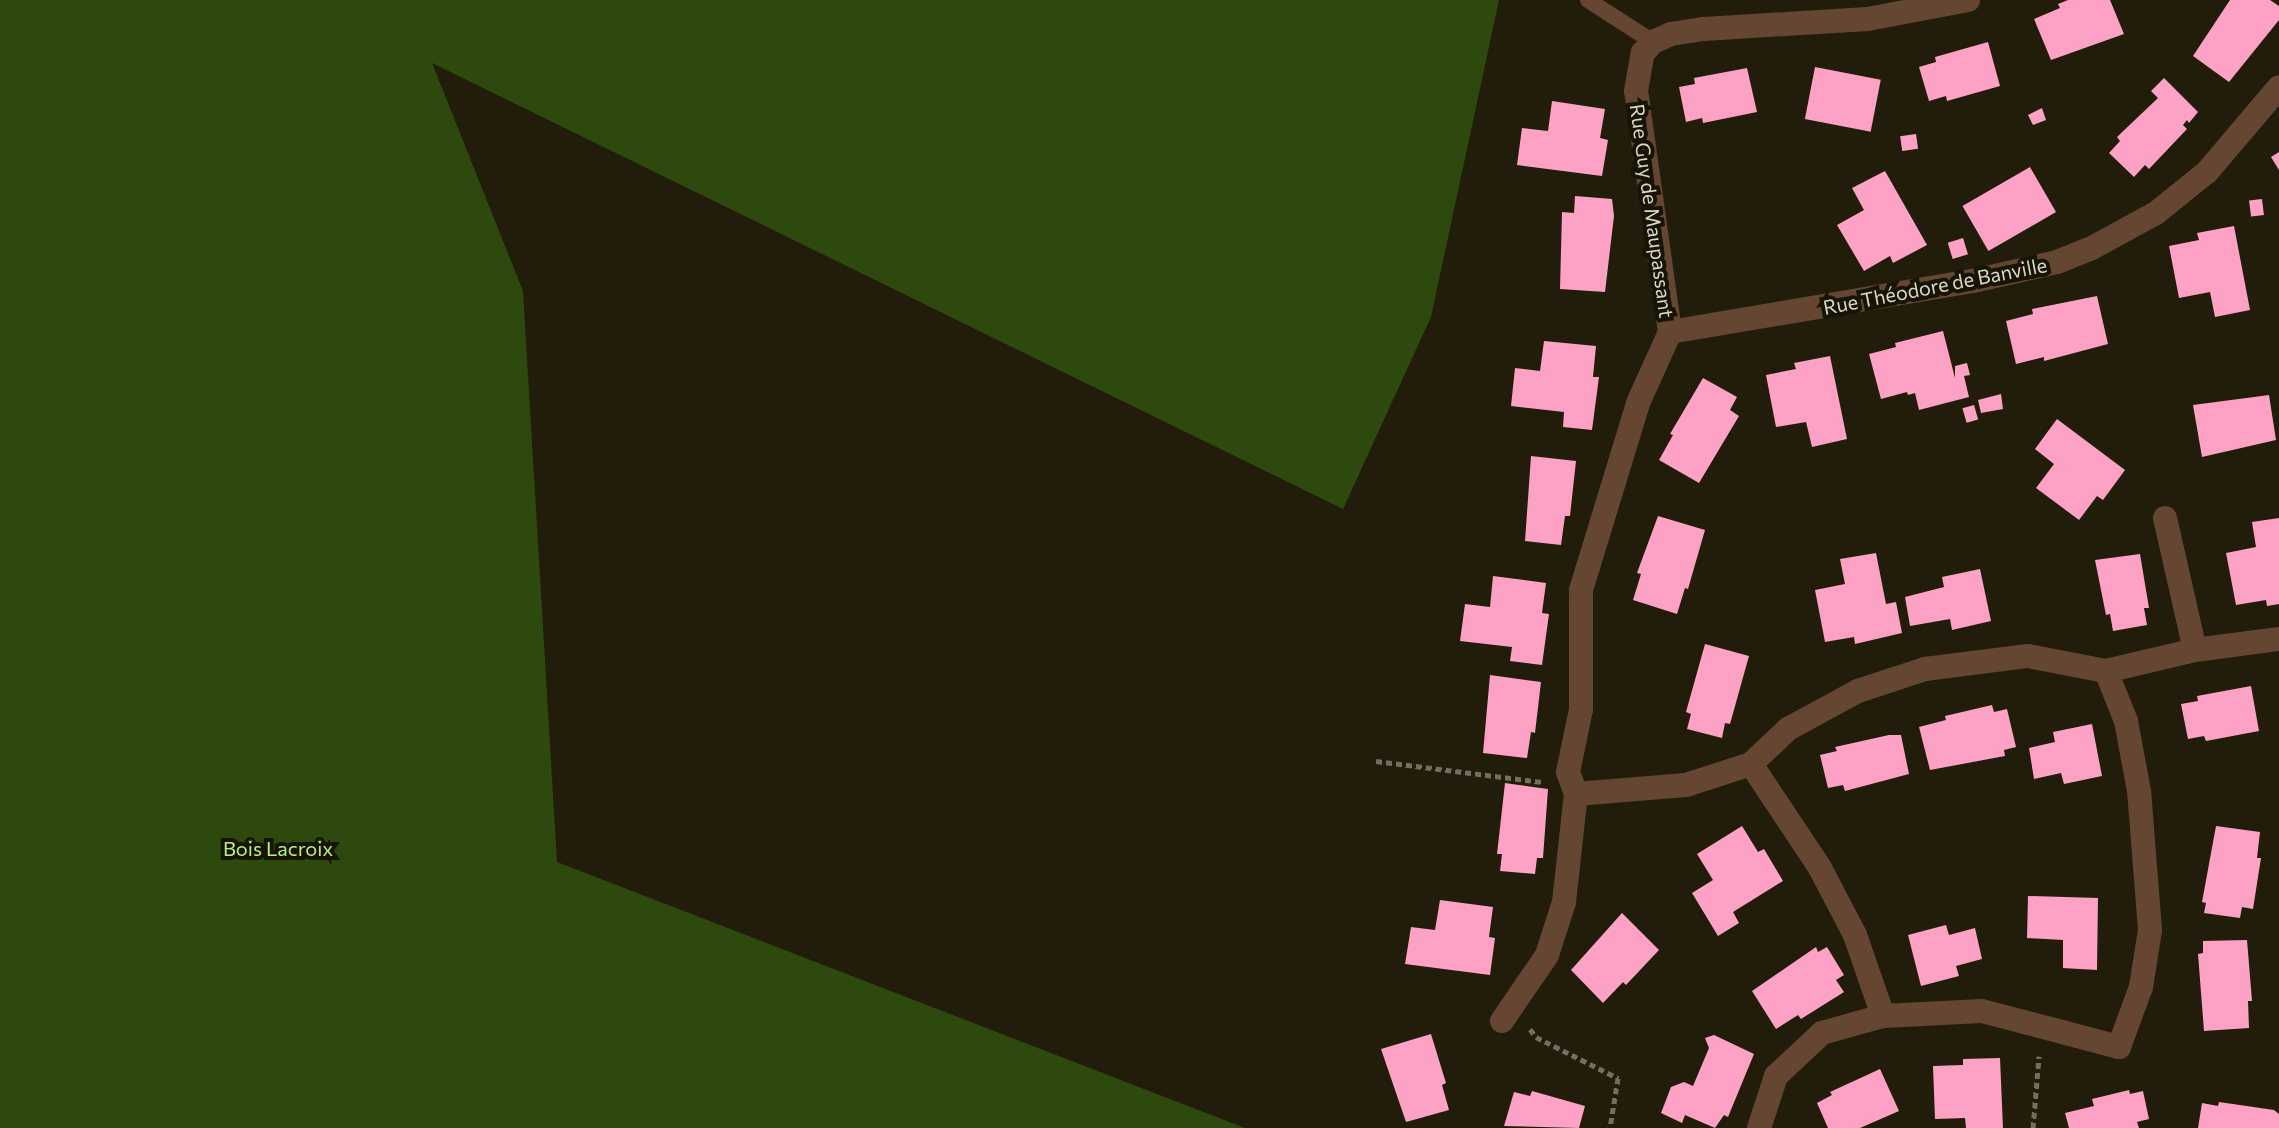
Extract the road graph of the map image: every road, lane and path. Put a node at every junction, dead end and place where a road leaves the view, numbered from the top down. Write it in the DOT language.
graph roads {
  1 [pos="1588,0"];
  2 [pos="1968,0"];
  3 [pos="1653,42"];
  4 [pos="2279,87"];
  5 [pos="1670,332"];
  6 [pos="2165,518"];
  7 [pos="2279,639"];
  8 [pos="2195,650"];
  9 [pos="2106,671"];
  10 [pos="1376,761"];
  11 [pos="1751,764"];
  12 [pos="1574,790"];
  13 [pos="1508,1013"];
  14 [pos="1883,1016"];
  15 [pos="2042,1027"];
  16 [pos="1610,1128"];
  17 [pos="1759,1128"];
  18 [pos="2033,1128"];
  1 -- 3 [label="lane"];
  2 -- 3 [label="street"];
  3 -- 5 [label="street, Rue Guy de Maupassant"];
  4 -- 5 [label="street, Rue Théodore de Banville"];
  5 -- 12 [label="street, Rue Guy de Maupassant"];
  6 -- 8 [label="street"];
  7 -- 8 [label="street"];
  8 -- 9 [label="street"];
  9 -- 11 [label="street"];
  9 -- 15 [label="street"];
  10 -- 12 [label="path"];
  11 -- 12 [label="street"];
  11 -- 14 [label="street"];
  12 -- 13 [label="street, Rue Guy de Maupassant"];
  13 -- 16 [label="path"];
  14 -- 15 [label="street"];
  14 -- 17 [label="street"];
  15 -- 18 [label="path"];
}
